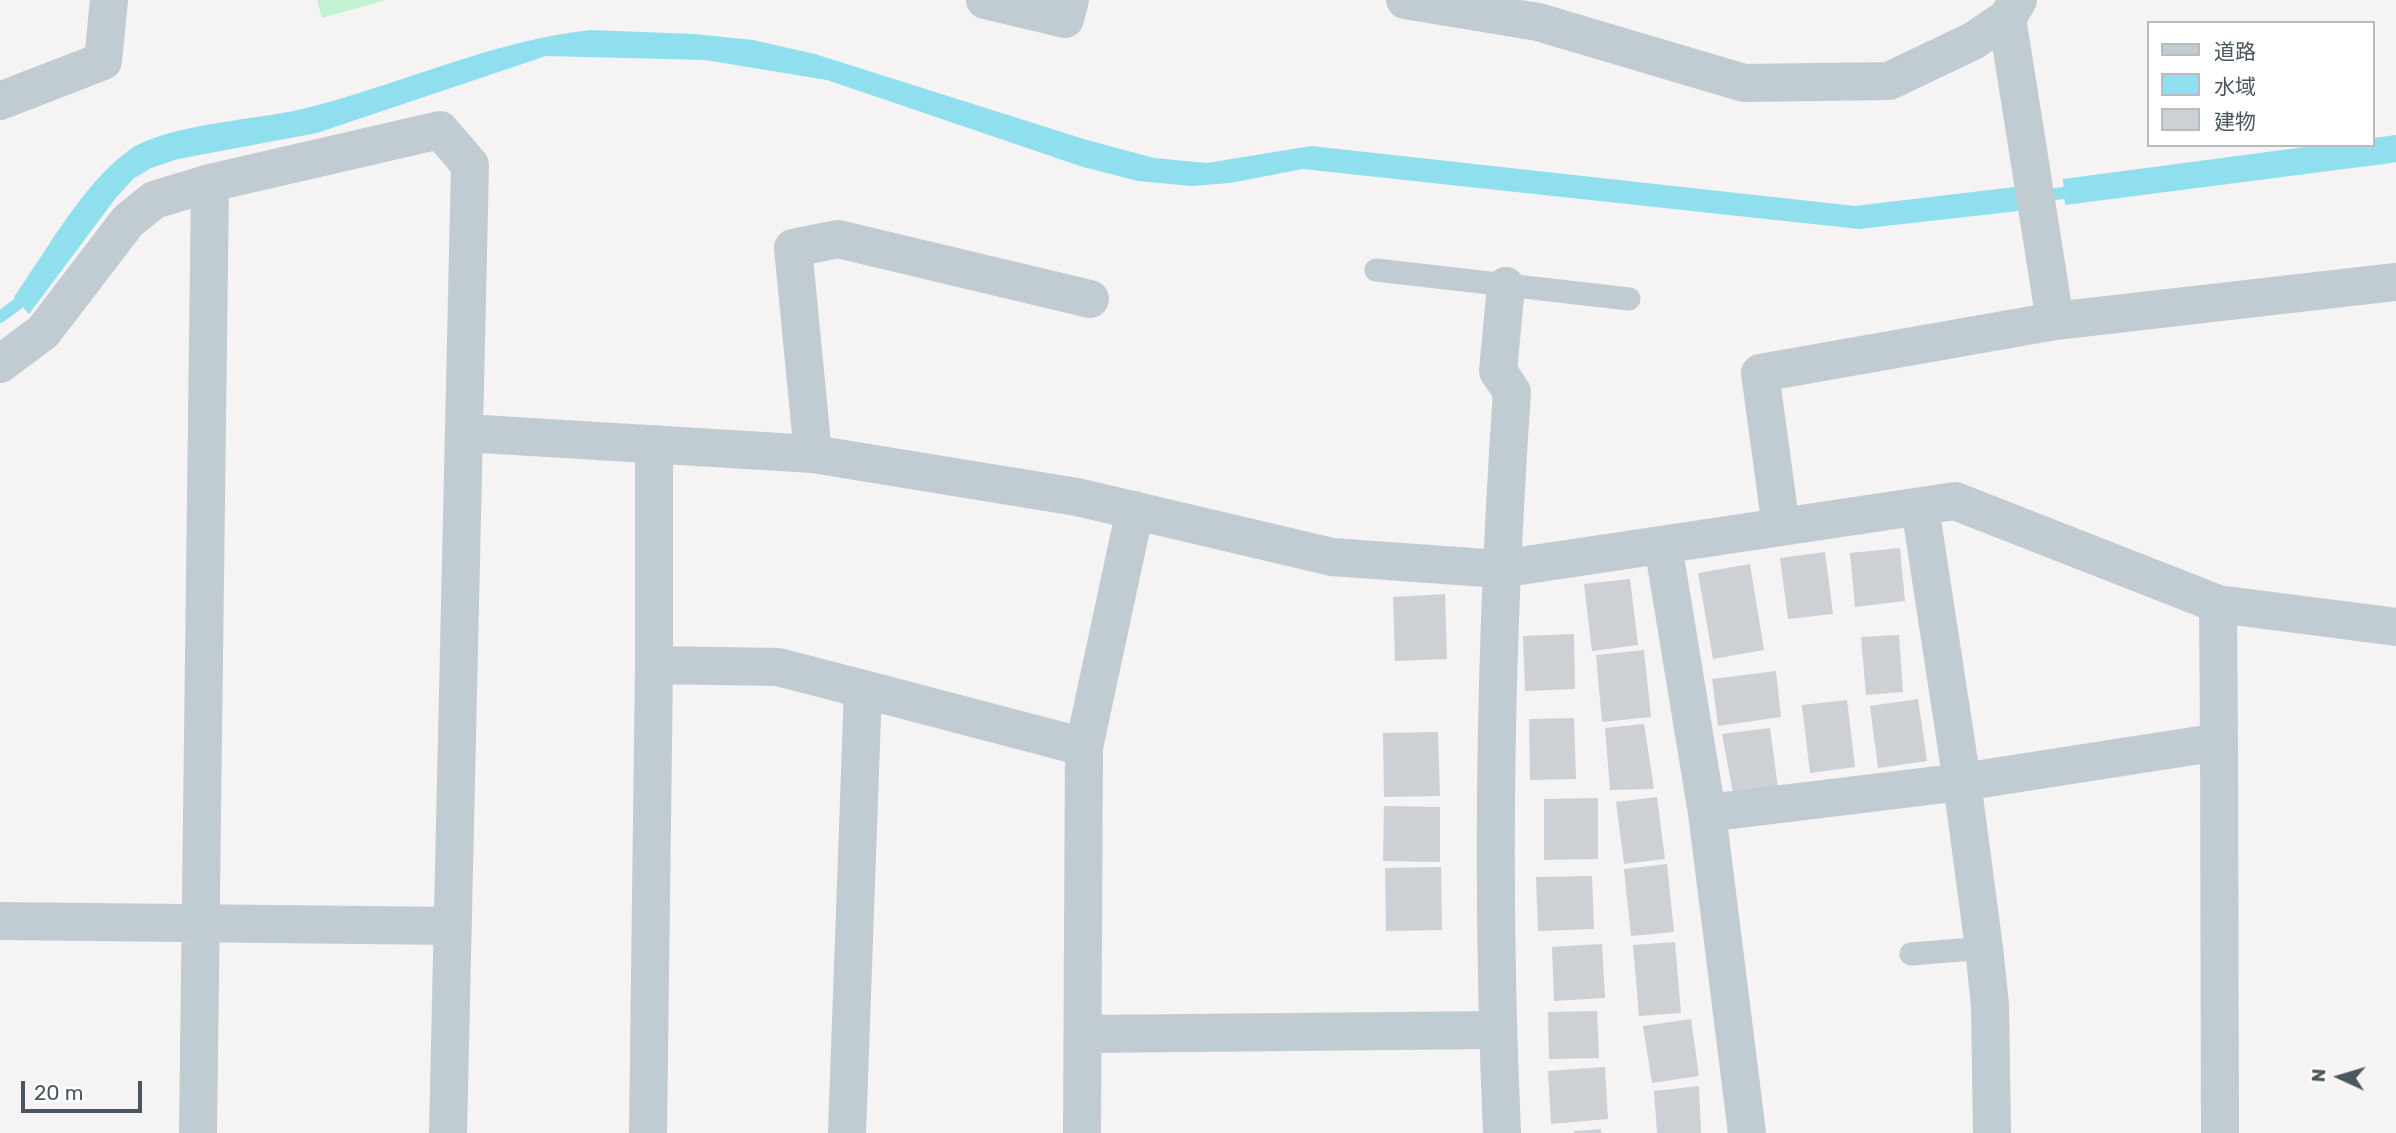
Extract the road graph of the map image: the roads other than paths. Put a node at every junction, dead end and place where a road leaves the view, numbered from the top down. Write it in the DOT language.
graph roads {
  1 [pos="109,0"];
  2 [pos="985,0"];
  3 [pos="1070,0"];
  4 [pos="1405,0"];
  5 [pos="2012,9"];
  6 [pos="0,101"];
  7 [pos="210,183"];
  8 [pos="1376,270"];
  9 [pos="2396,282"];
  10 [pos="1506,286"];
  11 [pos="1090,299"];
  12 [pos="1629,299"];
  13 [pos="2055,321"];
  14 [pos="0,364"];
  15 [pos="465,433"];
  16 [pos="654,444"];
  17 [pos="813,454"];
  18 [pos="1920,507"];
  19 [pos="1135,510"];
  20 [pos="1781,527"];
  21 [pos="1663,545"];
  22 [pos="1500,569"];
  23 [pos="2218,604"];
  24 [pos="2396,626"];
  25 [pos="654,665"];
  26 [pos="863,689"];
  27 [pos="2219,742"];
  28 [pos="1084,747"];
  29 [pos="1962,782"];
  30 [pos="1707,813"];
  31 [pos="0,921"];
  32 [pos="203,923"];
  33 [pos="453,926"];
  34 [pos="1984,948"];
  35 [pos="1911,954"];
  36 [pos="1497,1030"];
  37 [pos="1084,1034"];
  38 [pos="198,1133"];
  39 [pos="448,1133"];
  40 [pos="648,1133"];
  41 [pos="846,1133"];
  42 [pos="1082,1133"];
  43 [pos="1502,1133"];
  44 [pos="1747,1133"];
  45 [pos="1992,1133"];
  46 [pos="2220,1133"];
  1 -- 6 [label="street"];
  2 -- 3 [label="street"];
  4 -- 5 [label="street"];
  5 -- 13 [label="street"];
  7 -- 14 [label="street"];
  7 -- 15 [label="street"];
  7 -- 32 [label="street"];
  8 -- 10 [label="lane"];
  9 -- 13 [label="street"];
  10 -- 12 [label="lane"];
  10 -- 22 [label="street"];
  11 -- 17 [label="street"];
  13 -- 20 [label="street"];
  15 -- 16 [label="street"];
  15 -- 33 [label="street"];
  16 -- 17 [label="street"];
  16 -- 25 [label="street"];
  17 -- 19 [label="street"];
  18 -- 20 [label="street"];
  18 -- 23 [label="street"];
  18 -- 29 [label="street"];
  19 -- 22 [label="street"];
  19 -- 28 [label="street"];
  20 -- 21 [label="street"];
  21 -- 22 [label="street"];
  21 -- 30 [label="street"];
  22 -- 36 [label="street"];
  23 -- 24 [label="street"];
  23 -- 27 [label="street"];
  25 -- 26 [label="street"];
  25 -- 40 [label="street"];
  26 -- 28 [label="street"];
  26 -- 41 [label="street"];
  27 -- 29 [label="street"];
  27 -- 46 [label="street"];
  28 -- 37 [label="street"];
  29 -- 30 [label="street"];
  29 -- 34 [label="street"];
  30 -- 44 [label="street"];
  31 -- 32 [label="street"];
  32 -- 33 [label="street"];
  32 -- 38 [label="street"];
  33 -- 39 [label="street"];
  34 -- 35 [label="lane"];
  34 -- 45 [label="street"];
  36 -- 37 [label="street"];
  36 -- 43 [label="street"];
  37 -- 42 [label="street"];
}
